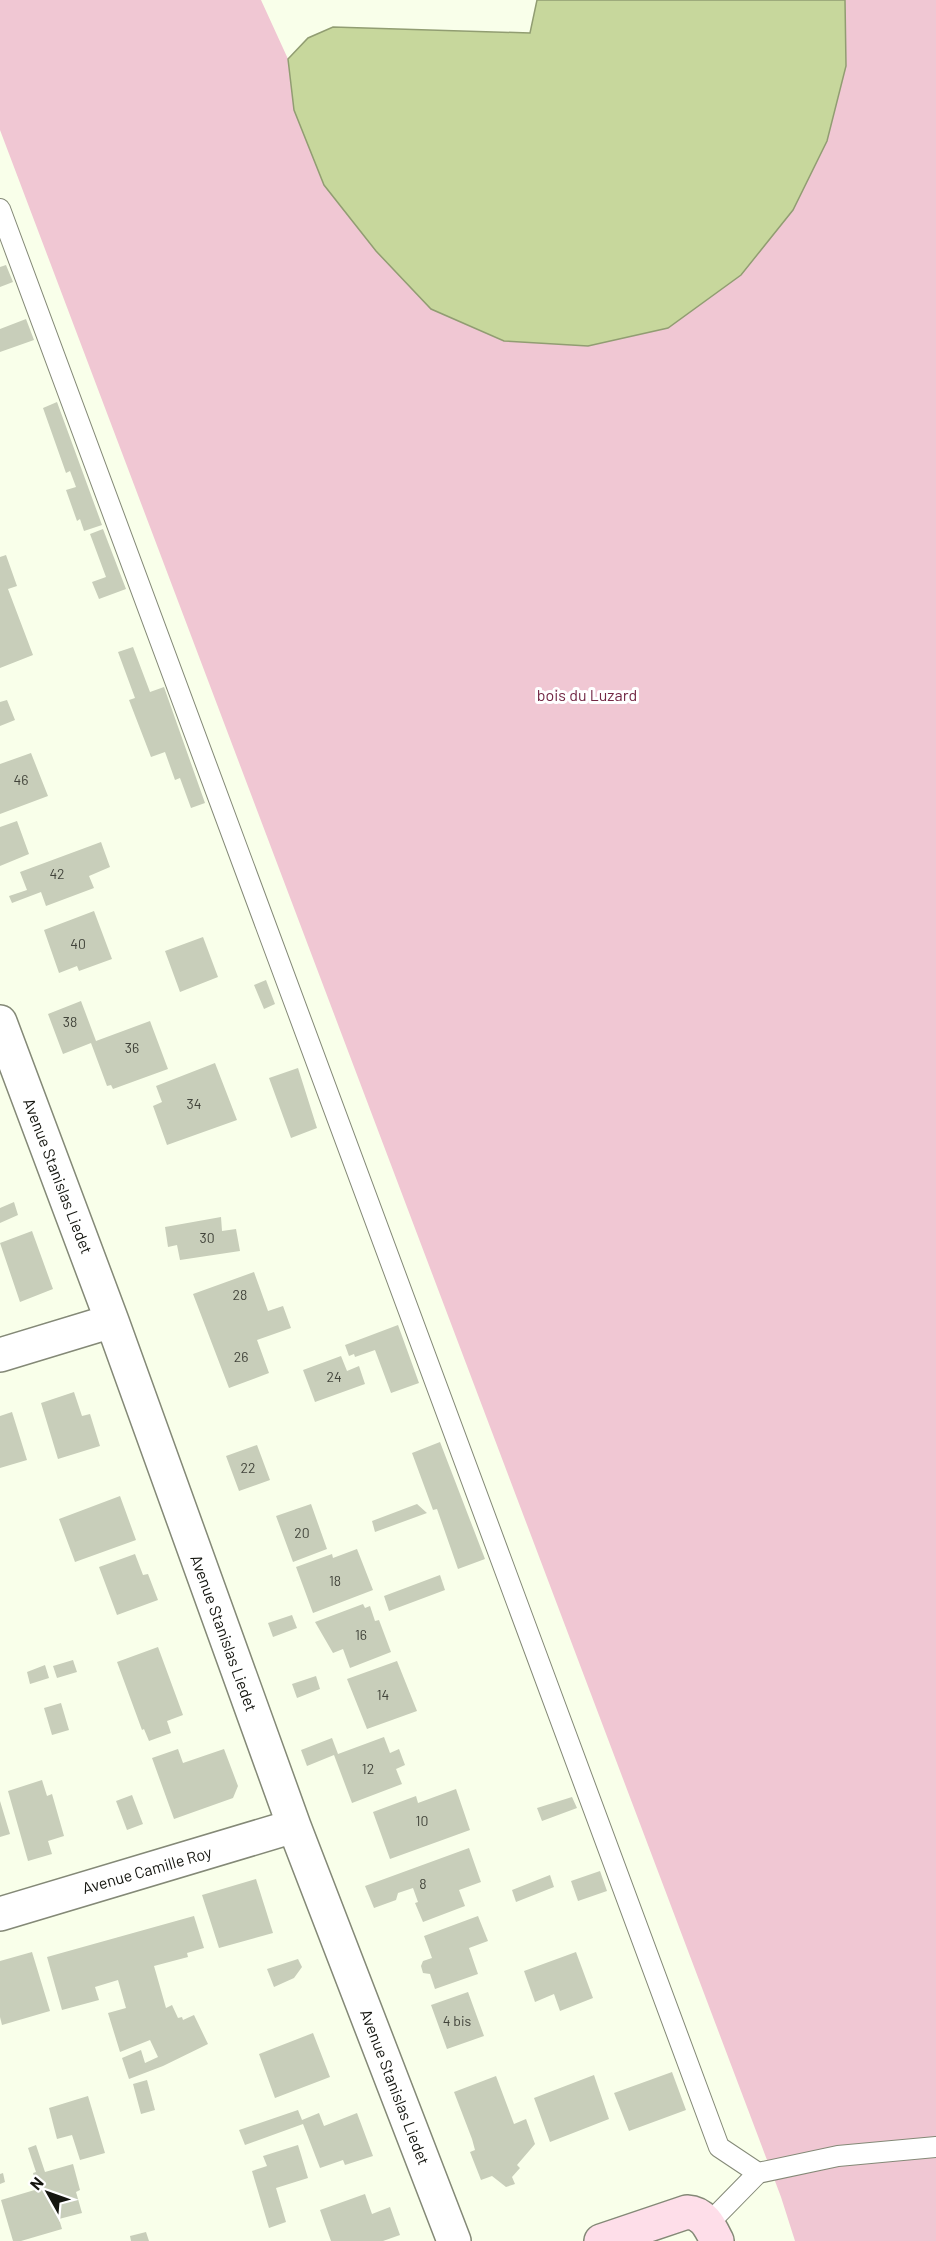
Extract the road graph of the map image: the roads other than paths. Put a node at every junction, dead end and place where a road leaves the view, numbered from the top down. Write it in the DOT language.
graph roads {
  1 [pos="0,209"];
  2 [pos="0,1022"];
  3 [pos="112,1322"];
  4 [pos="0,1355"];
  5 [pos="294,1826"];
  6 [pos="0,1914"];
  7 [pos="936,2147"];
  8 [pos="758,2173"];
  9 [pos="713,2233"];
  10 [pos="454,2241"];
  11 [pos="601,2241"];
  1 -- 8 [label="lane"];
  2 -- 3 [label="street, Avenue Stanislas Liedet"];
  3 -- 4 [label="street"];
  3 -- 5 [label="street, Avenue Stanislas Liedet"];
  5 -- 6 [label="street, Avenue Camille Roy"];
  5 -- 10 [label="street, Avenue Stanislas Liedet"];
  7 -- 8 [label="lane"];
  8 -- 9 [label="lane"];
  9 -- 11 [label="street"];
}
